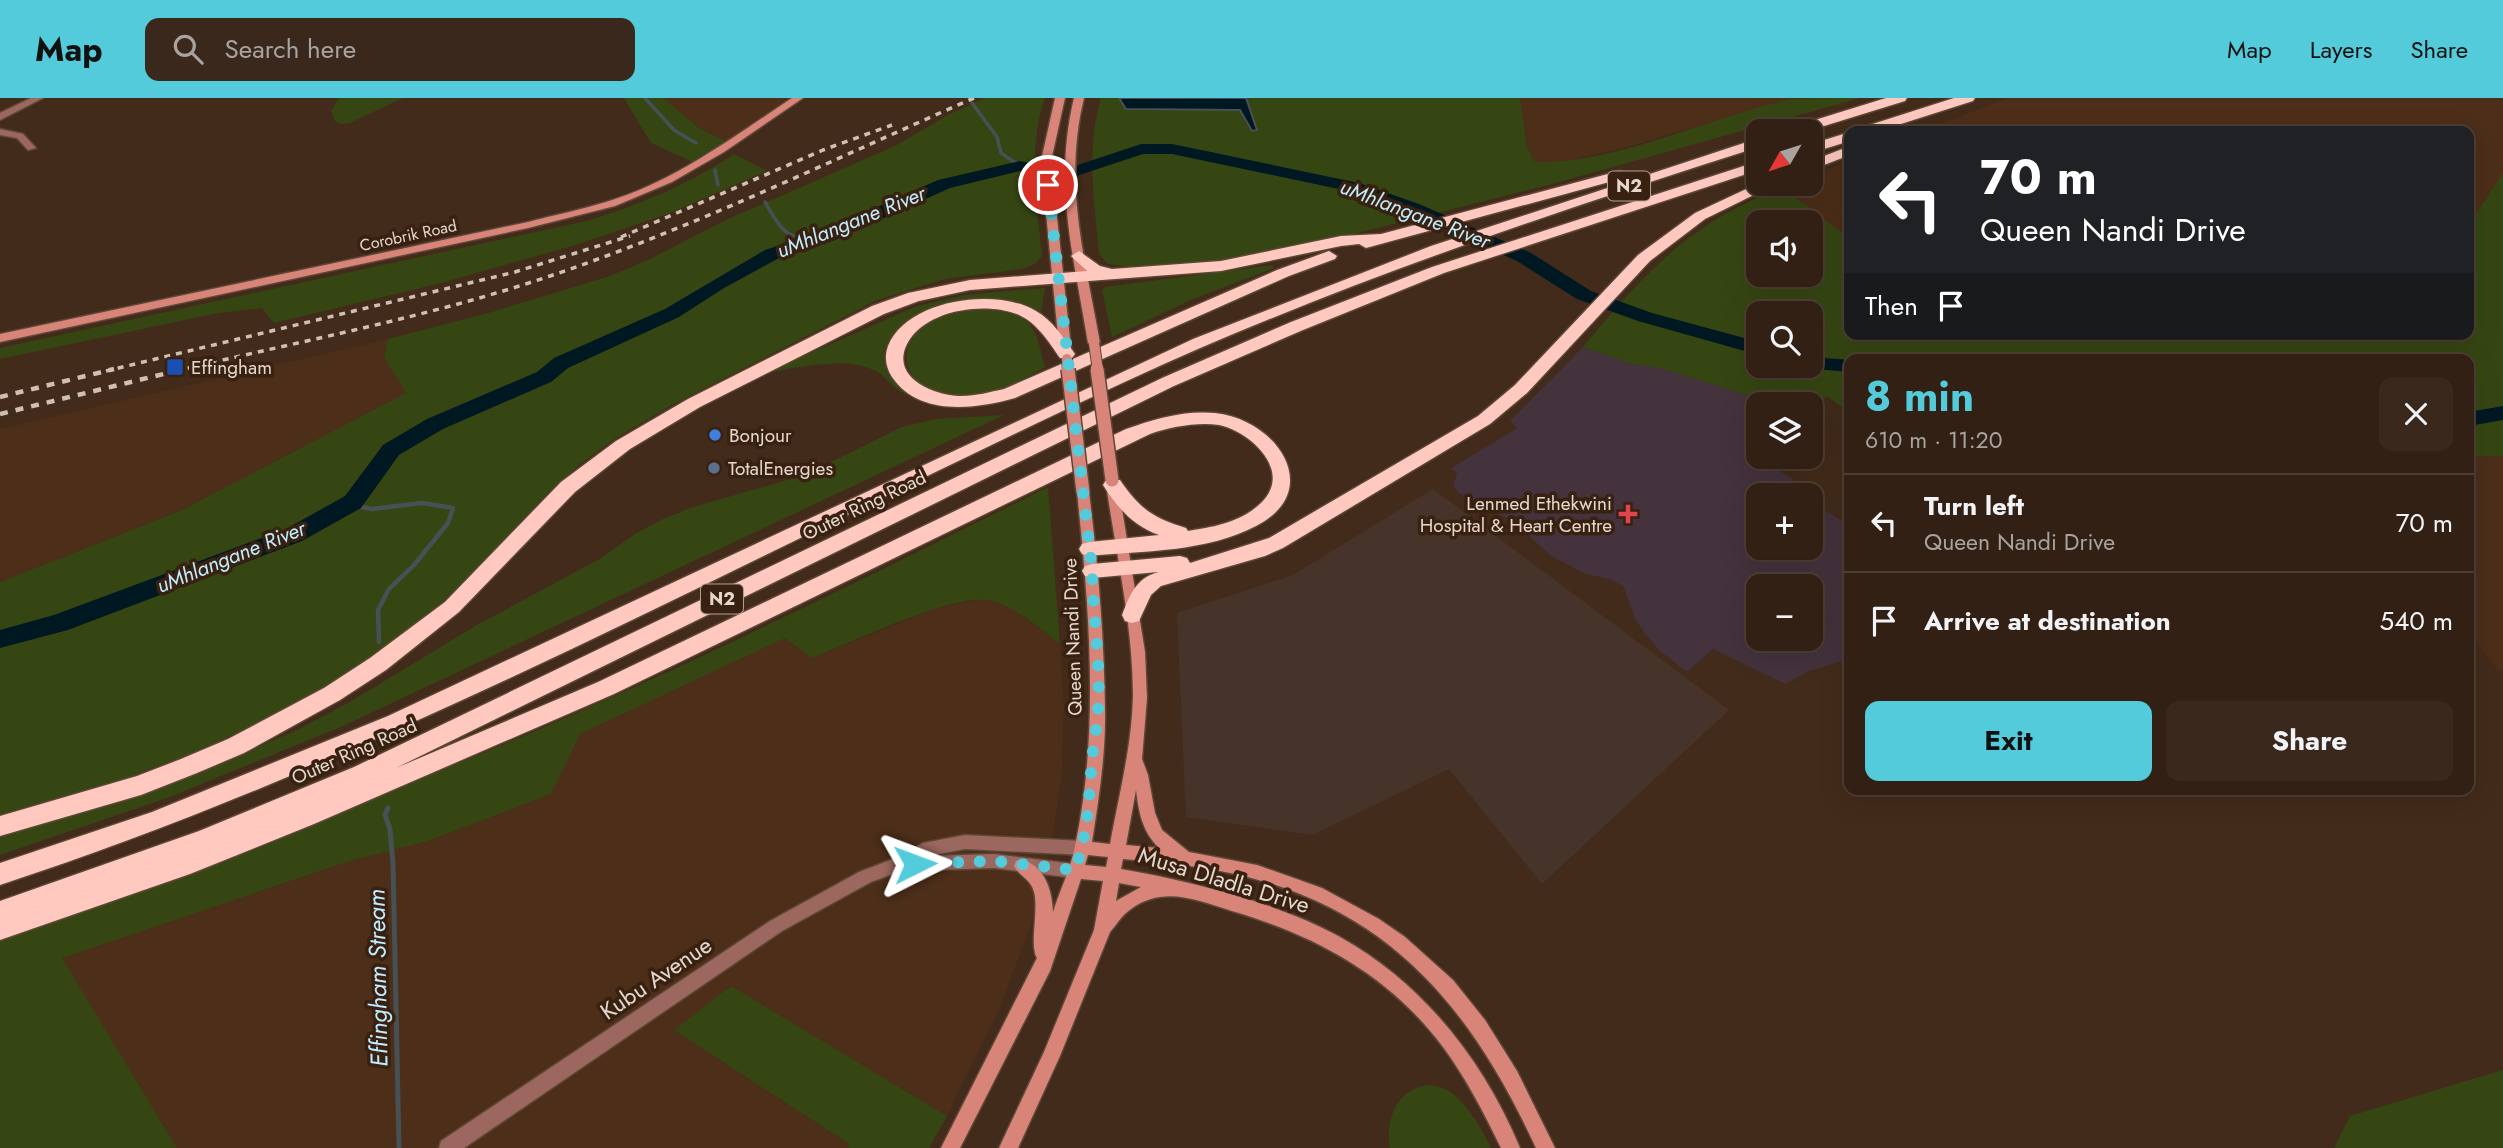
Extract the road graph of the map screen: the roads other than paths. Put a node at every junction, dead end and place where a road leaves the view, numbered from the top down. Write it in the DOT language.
graph roads {
  1 [pos="38,98"];
  2 [pos="798,98"];
  3 [pos="1059,98"];
  4 [pos="1079,98"];
  5 [pos="1900,98"];
  6 [pos="1968,98"];
  7 [pos="1953,103"];
  8 [pos="0,117"];
  9 [pos="1824,122"];
  10 [pos="1881,126"];
  11 [pos="1902,126"];
  12 [pos="0,132"];
  13 [pos="1844,138"];
  14 [pos="1746,144"];
  15 [pos="1824,145"];
  16 [pos="1746,146"];
  17 [pos="31,148"];
  18 [pos="1844,152"];
  19 [pos="1824,161"];
  20 [pos="1746,170"];
  21 [pos="1746,194"];
  22 [pos="1385,236"];
  23 [pos="1079,256"];
  24 [pos="1058,270"];
  25 [pos="1120,276"];
  26 [pos="1084,279"];
  27 [pos="0,338"];
  28 [pos="1066,357"];
  29 [pos="1112,483"];
  30 [pos="1203,535"];
  31 [pos="1123,545"];
  32 [pos="1089,549"];
  33 [pos="1210,563"];
  34 [pos="1127,568"];
  35 [pos="1092,570"];
  36 [pos="1132,615"];
  37 [pos="1133,759"];
  38 [pos="0,826"];
  39 [pos="1083,848"];
  40 [pos="1116,852"];
  41 [pos="1190,860"];
  42 [pos="899,864"];
  43 [pos="1022,866"];
  44 [pos="1075,870"];
  45 [pos="1112,873"];
  46 [pos="0,874"];
  47 [pos="1176,887"];
  48 [pos="0,912"];
  49 [pos="0,929"];
  50 [pos="1102,930"];
  51 [pos="1041,971"];
  52 [pos="448,1148"];
  53 [pos="950,1148"];
  54 [pos="1008,1148"];
  55 [pos="1511,1148"];
  56 [pos="1546,1148"];
  1 -- 8 [label="street"];
  2 -- 27 [label="main road, Corobrik Road"];
  3 -- 24 [label="main road, Queen Nandi Drive"];
  4 -- 23 [label="main road"];
  5 -- 9 [label="highway"];
  6 -- 7 [label="highway"];
  7 -- 10 [label="highway"];
  7 -- 11 [label="highway"];
  12 -- 17 [label="street"];
  13 -- 15 [label="highway"];
  14 -- 22 [label="highway"];
  16 -- 46 [label="highway, Outer Ring Road / N2"];
  18 -- 19 [label="highway"];
  20 -- 48 [label="highway, Outer Ring Road / N2"];
  21 -- 33 [label="highway"];
  22 -- 25 [label="highway"];
  22 -- 28 [label="highway"];
  23 -- 25 [label="highway"];
  23 -- 26 [label="main road"];
  24 -- 26 [label="highway"];
  24 -- 28 [label="main road, Queen Nandi Drive"];
  24 -- 38 [label="highway"];
  25 -- 26 [label="highway"];
  26 -- 29 [label="main road, bridge"];
  28 -- 32 [label="main road, Queen Nandi Drive, bridge"];
  29 -- 30 [label="highway"];
  29 -- 31 [label="main road"];
  30 -- 31 [label="highway"];
  30 -- 49 [label="highway"];
  31 -- 32 [label="highway"];
  31 -- 34 [label="main road"];
  32 -- 35 [label="main road, Queen Nandi Drive"];
  33 -- 34 [label="highway"];
  33 -- 36 [label="highway"];
  34 -- 35 [label="highway"];
  34 -- 36 [label="main road"];
  35 -- 39 [label="main road, Queen Nandi Drive"];
  36 -- 37 [label="main road"];
  37 -- 40 [label="main road"];
  37 -- 41 [label="main road"];
  39 -- 40 [label="main road, Musa Dladla Drive"];
  39 -- 42 [label="street, Kubu Avenue"];
  39 -- 44 [label="main road, Queen Nandi Drive"];
  40 -- 41 [label="main road, Musa Dladla Drive"];
  40 -- 45 [label="main road"];
  41 -- 56 [label="main road, Musa Dladla Drive"];
  42 -- 43 [label="street, Kubu Avenue"];
  42 -- 52 [label="street, Kubu Avenue"];
  43 -- 44 [label="street, Kubu Avenue"];
  43 -- 51 [label="main road"];
  44 -- 45 [label="main road, Musa Dladla Drive"];
  44 -- 51 [label="main road, Queen Nandi Drive"];
  45 -- 47 [label="main road, Musa Dladla Drive"];
  45 -- 50 [label="main road"];
  47 -- 50 [label="main road"];
  47 -- 55 [label="main road, Musa Dladla Drive"];
  50 -- 54 [label="main road"];
  51 -- 53 [label="main road, Queen Nandi Drive"];
}
